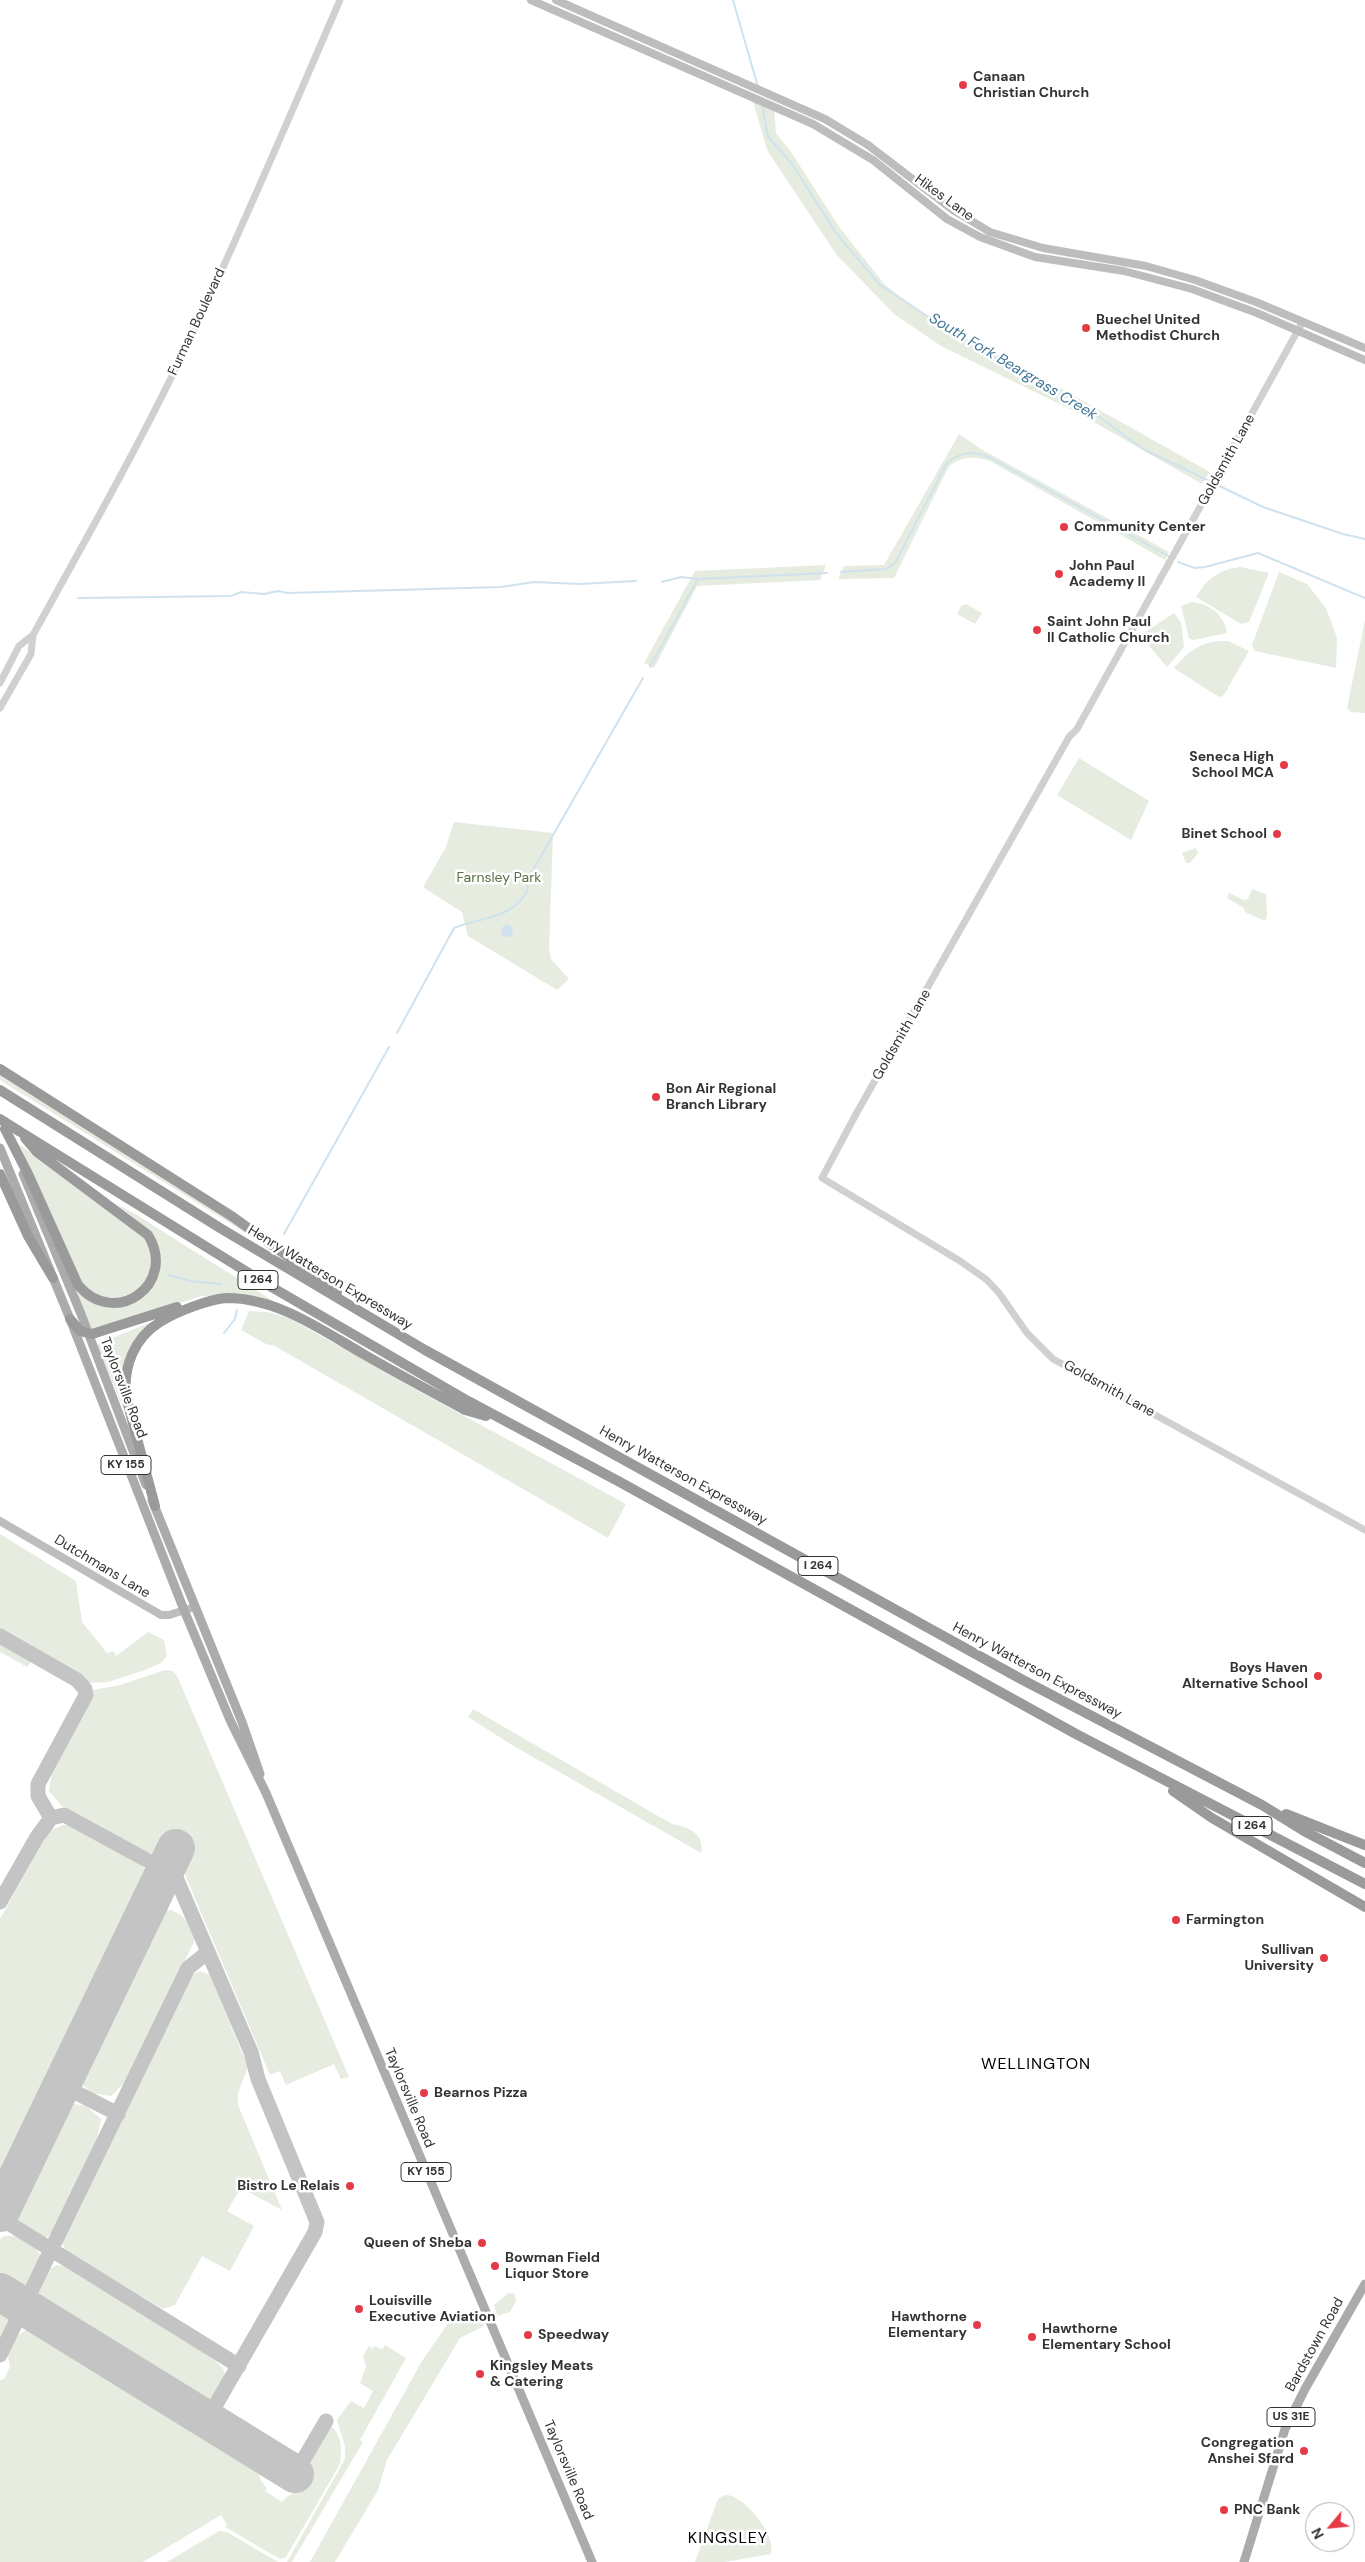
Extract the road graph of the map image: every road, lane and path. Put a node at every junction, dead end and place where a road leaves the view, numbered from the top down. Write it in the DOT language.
graph roads {
  1 [pos="340,0"];
  2 [pos="531,0"];
  3 [pos="556,0"];
  4 [pos="1302,323"];
  5 [pos="1298,331"];
  6 [pos="1365,348"];
  7 [pos="1365,360"];
  8 [pos="33,634"];
  9 [pos="0,682"];
  10 [pos="0,708"];
  11 [pos="0,1069"];
  12 [pos="4,1093"];
  13 [pos="0,1118"];
  14 [pos="4,1129"];
  15 [pos="20,1131"];
  16 [pos="0,1148"];
  17 [pos="0,1174"];
  18 [pos="54,1278"];
  19 [pos="208,1303"];
  20 [pos="70,1319"];
  21 [pos="376,1322"];
  22 [pos="89,1335"];
  23 [pos="502,1420"];
  24 [pos="114,1436"];
  25 [pos="140,1472"];
  26 [pos="155,1506"];
  27 [pos="0,1521"];
  28 [pos="1365,1530"];
  29 [pos="195,1607"];
  30 [pos="184,1610"];
  31 [pos="1140,1768"];
  32 [pos="262,1781"];
  33 [pos="1262,1804"];
  34 [pos="1365,1845"];
  35 [pos="1365,1863"];
  36 [pos="1365,1884"];
  37 [pos="1365,1908"];
  38 [pos="1365,2284"];
  39 [pos="592,2562"];
  40 [pos="1244,2562"];
  1 -- 8 [label="street, Furman Boulevard"];
  2 -- 5 [label="main road, Hikes Lane"];
  3 -- 4 [label="main road, Hikes Lane"];
  4 -- 5 [label="street, Goldsmith Lane"];
  4 -- 6 [label="main road, Hikes Lane"];
  5 -- 7 [label="main road, Hikes Lane"];
  5 -- 28 [label="street, Goldsmith Lane"];
  8 -- 9 [label="street, Furman Boulevard"];
  8 -- 10 [label="street, Furman Boulevard"];
  11 -- 21 [label="highway"];
  12 -- 21 [label="highway, Henry Watterson Expressway / I 264"];
  13 -- 14 [label="main road, Taylorsville Road / KY 155"];
  13 -- 15 [label="highway, I 264, bridge"];
  14 -- 15 [label="highway"];
  14 -- 22 [label="main road, Taylorsville Road / KY 155"];
  15 -- 23 [label="highway, I 264"];
  16 -- 18 [label="main road, Taylorsville Road / KY 155"];
  17 -- 18 [label="highway"];
  18 -- 20 [label="main road, Taylorsville Road / KY 155"];
  19 -- 22 [label="highway"];
  19 -- 23 [label="highway"];
  19 -- 26 [label="highway"];
  20 -- 22 [label="highway"];
  20 -- 24 [label="main road, Taylorsville Road / KY 155"];
  21 -- 33 [label="highway, Henry Watterson Expressway / I 264"];
  22 -- 25 [label="main road, Taylorsville Road / KY 155"];
  23 -- 31 [label="highway, I 264"];
  24 -- 25 [label="main road"];
  24 -- 30 [label="main road, Taylorsville Road / KY 155"];
  25 -- 26 [label="main road, Taylorsville Road / KY 155"];
  26 -- 29 [label="main road, Taylorsville Road / KY 155"];
  27 -- 30 [label="main road, Dutchmans Lane"];
  29 -- 30 [label="main road, Dutchmans Lane"];
  29 -- 32 [label="main road, Taylorsville Road / KY 155"];
  30 -- 32 [label="main road, Taylorsville Road / KY 155"];
  31 -- 36 [label="highway, I 264"];
  31 -- 37 [label="highway"];
  32 -- 39 [label="main road, Taylorsville Road / KY 155"];
  33 -- 34 [label="highway"];
  33 -- 35 [label="highway, Henry Watterson Expressway / I 264"];
  38 -- 40 [label="main road, Bardstown Road / US 31E"];
}
